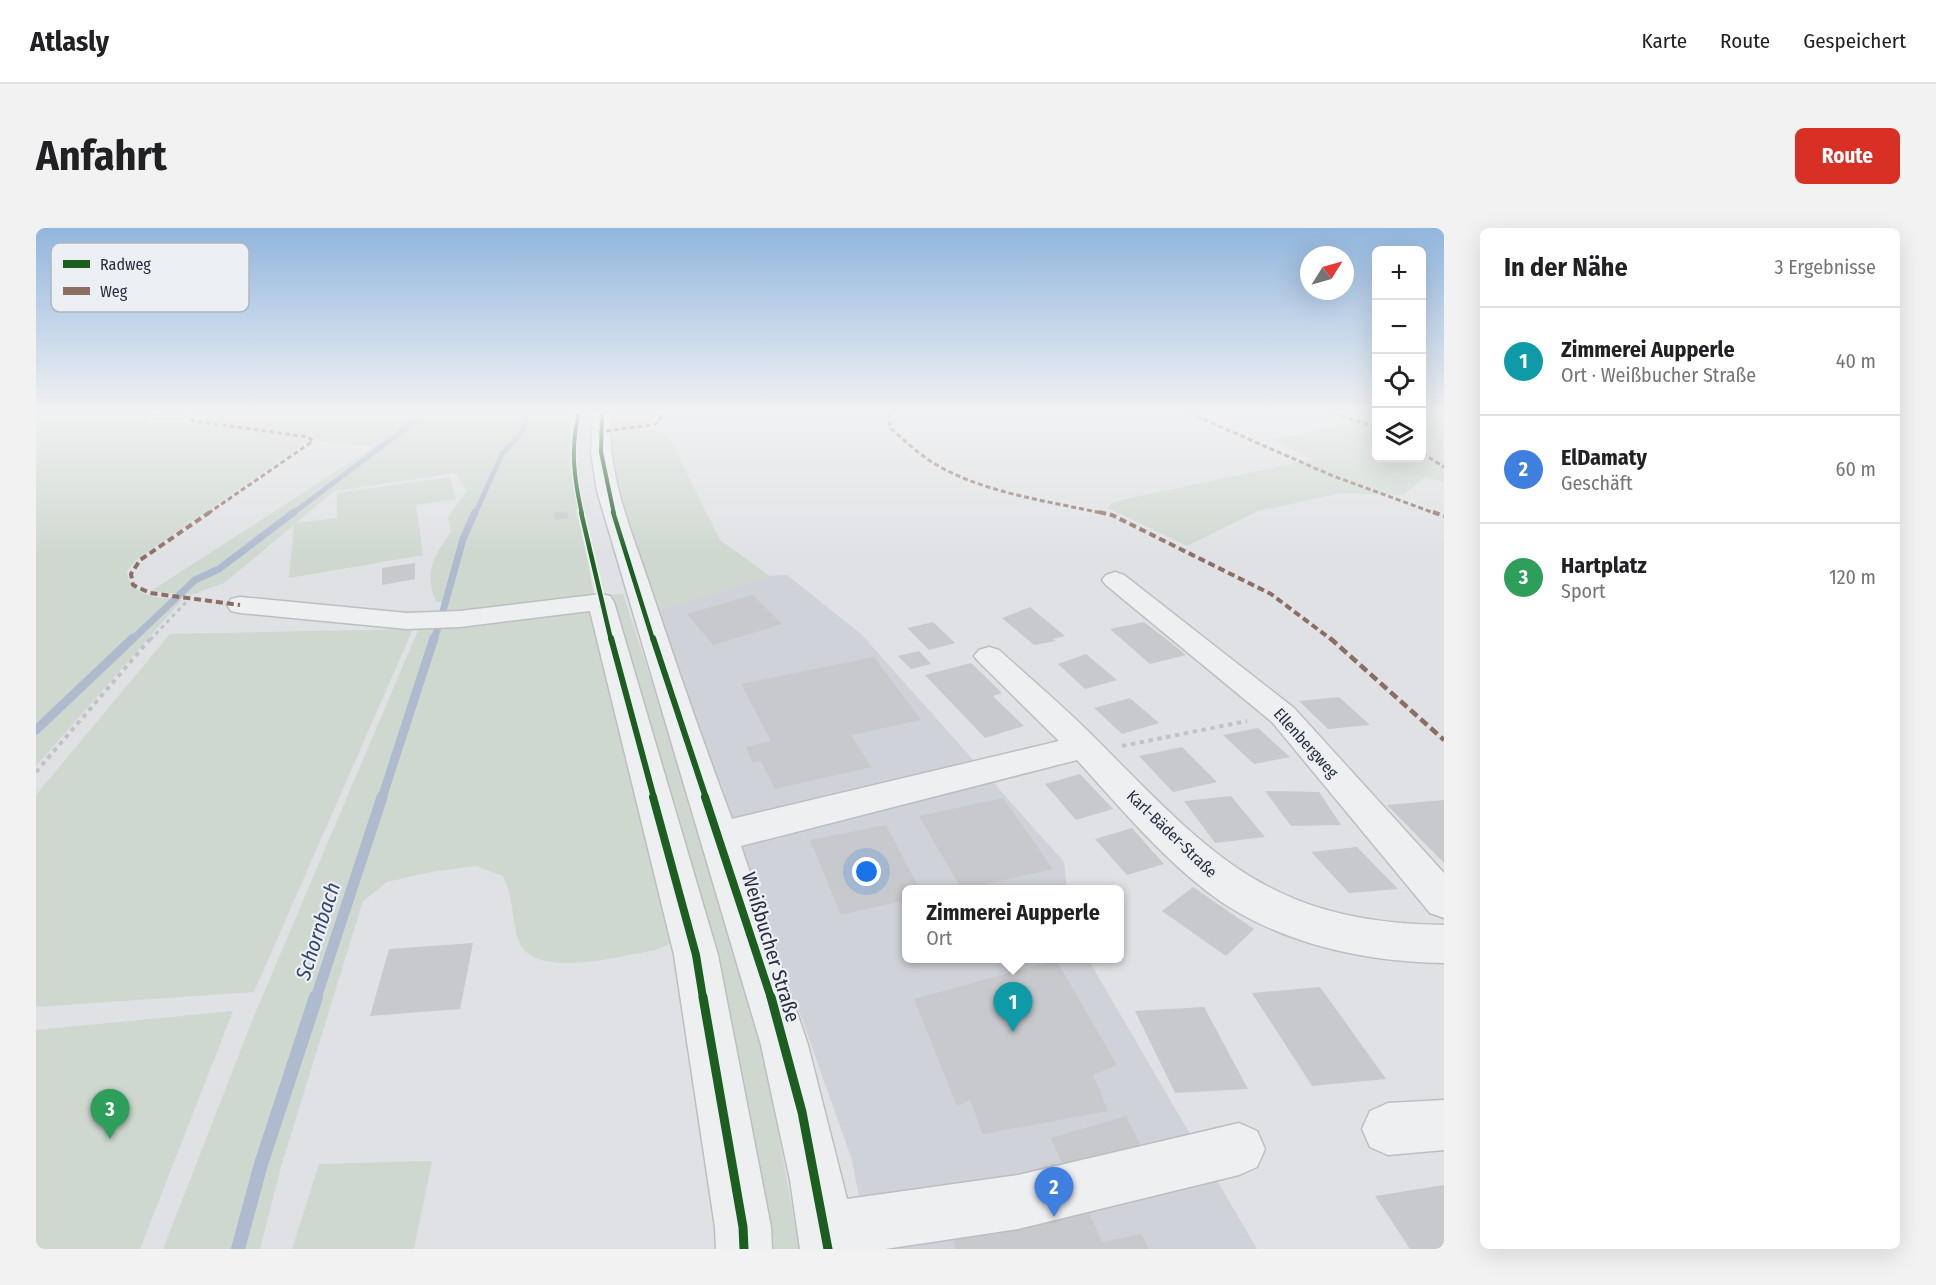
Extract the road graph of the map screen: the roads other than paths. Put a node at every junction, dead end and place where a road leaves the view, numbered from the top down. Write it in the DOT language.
graph roads {
  1 [pos="601,461"];
  2 [pos="1114,580"];
  3 [pos="1181,600"];
  4 [pos="240,605"];
  5 [pos="1148,607"];
  6 [pos="989,656"];
  7 [pos="1084,747"];
  8 [pos="719,837"];
  9 [pos="1444,901"];
  10 [pos="1444,944"];
  11 [pos="1444,1125"];
  12 [pos="1388,1129"];
  13 [pos="1239,1149"];
  14 [pos="826,1240"];
  15 [pos="744,1249"];
  1 -- 8 [label="street, Weißbucher Straße"];
  2 -- 5 [label="street, Ellenbergweg"];
  3 -- 5 [label="street"];
  4 -- 15 [label="street"];
  5 -- 9 [label="street, Ellenbergweg"];
  6 -- 7 [label="street, Karl-Bäder-Straße"];
  7 -- 8 [label="street"];
  7 -- 10 [label="street, Karl-Bäder-Straße"];
  8 -- 14 [label="street, Weißbucher Straße"];
  11 -- 12 [label="street"];
  13 -- 14 [label="street"];
}
